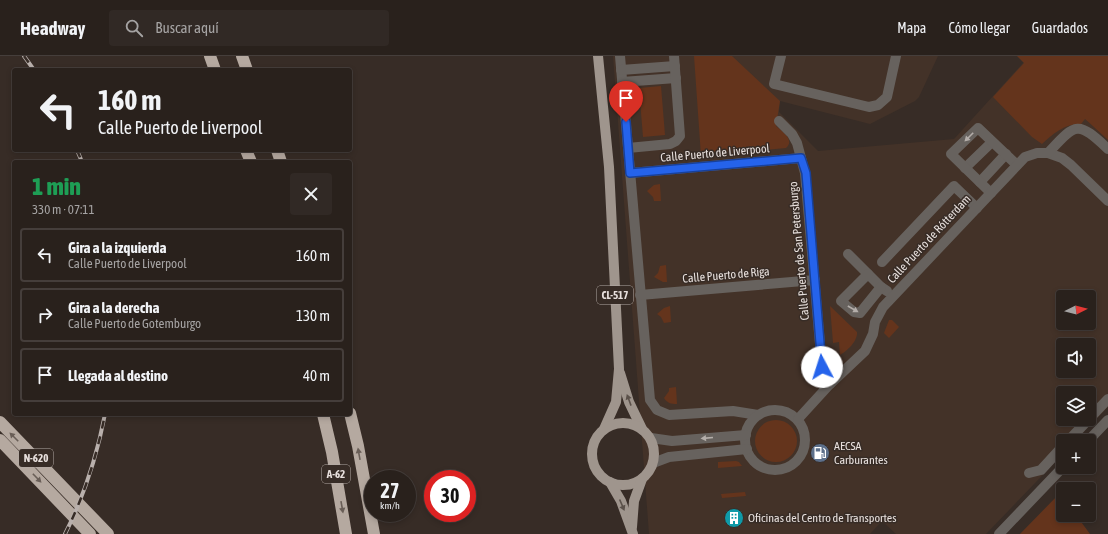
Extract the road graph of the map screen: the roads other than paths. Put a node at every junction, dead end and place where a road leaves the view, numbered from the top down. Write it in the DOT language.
graph roads {
  1 [pos="210,56"];
  2 [pos="242,56"];
  3 [pos="598,56"];
  4 [pos="620,56"];
  5 [pos="781,56"];
  6 [pos="896,56"];
  7 [pos="674,61"];
  8 [pos="214,68"];
  9 [pos="246,68"];
  10 [pos="621,70"];
  11 [pos="676,78"];
  12 [pos="622,82"];
  13 [pos="779,121"];
  14 [pos="992,142"];
  15 [pos="628,148"];
  16 [pos="1108,149"];
  17 [pos="1048,153"];
  18 [pos="1006,154"];
  19 [pos="801,158"];
  20 [pos="1017,165"];
  21 [pos="965,168"];
  22 [pos="630,173"];
  23 [pos="980,182"];
  24 [pos="991,193"];
  25 [pos="1108,201"];
  26 [pos="977,208"];
  27 [pos="848,254"];
  28 [pos="882,262"];
  29 [pos="868,274"];
  30 [pos="815,280"];
  31 [pos="882,287"];
  32 [pos="640,295"];
  33 [pos="894,295"];
  34 [pos="619,369"];
  35 [pos="830,384"];
  36 [pos="1108,399"];
  37 [pos="1096,412"];
  38 [pos="758,415"];
  39 [pos="323,416"];
  40 [pos="351,416"];
  41 [pos="798,419"];
  42 [pos="1108,420"];
  43 [pos="0,422"];
  44 [pos="1082,426"];
  45 [pos="604,429"];
  46 [pos="642,429"];
  47 [pos="1075,434"];
  48 [pos="1095,434"];
  49 [pos="746,435"];
  50 [pos="651,438"];
  51 [pos="0,440"];
  52 [pos="747,449"];
  53 [pos="1056,454"];
  54 [pos="653,463"];
  55 [pos="1029,473"];
  56 [pos="1056,474"];
  57 [pos="642,479"];
  58 [pos="610,482"];
  59 [pos="87,531"];
  60 [pos="632,532"];
  61 [pos="107,533"];
  62 [pos="346,534"];
  63 [pos="374,534"];
  64 [pos="999,534"];
  1 -- 8 [label="highway"];
  2 -- 9 [label="highway"];
  3 -- 34 [label="main road, CL-517"];
  4 -- 10 [label="street"];
  5 -- 6 [label="street"];
  7 -- 10 [label="street"];
  7 -- 11 [label="street"];
  10 -- 12 [label="street"];
  11 -- 12 [label="street"];
  11 -- 15 [label="street"];
  12 -- 15 [label="street"];
  13 -- 19 [label="street, Calle Puerto de San Petersburgo"];
  14 -- 18 [label="street"];
  14 -- 21 [label="street"];
  14 -- 21 [label="street, one-way"];
  15 -- 22 [label="street"];
  16 -- 17 [label="street"];
  17 -- 20 [label="street, Calle Puerto de Rótterdam"];
  17 -- 25 [label="street"];
  18 -- 20 [label="street"];
  18 -- 23 [label="street"];
  19 -- 22 [label="street, Calle Puerto de Liverpool"];
  19 -- 30 [label="street, Calle Puerto de San Petersburgo"];
  20 -- 24 [label="street, Calle Puerto de Rótterdam"];
  21 -- 23 [label="street"];
  22 -- 32 [label="street"];
  23 -- 24 [label="street"];
  24 -- 26 [label="street, Calle Puerto de Rótterdam"];
  26 -- 28 [label="street"];
  26 -- 33 [label="street, Calle Puerto de Rótterdam"];
  27 -- 29 [label="street"];
  29 -- 31 [label="street"];
  29 -- 31 [label="street, one-way"];
  30 -- 32 [label="street, Calle Puerto de Riga"];
  30 -- 35 [label="street, Calle Puerto de San Petersburgo"];
  31 -- 33 [label="street"];
  32 -- 38 [label="street"];
  33 -- 35 [label="street, Calle Puerto de Rótterdam"];
  34 -- 45 [label="main road, CL-517"];
  46 -- 34 [label="main road, CL-517, one-way"];
  35 -- 41 [label="street, Calle Puerto de Rótterdam"];
  36 -- 37 [label="street"];
  38 -- 41 [label="street"];
  38 -- 49 [label="street"];
  39 -- 62 [label="highway, A-62, one-way"];
  63 -- 40 [label="highway, A-62, one-way"];
  41 -- 52 [label="street"];
  42 -- 48 [label="street"];
  61 -- 43 [label="highway, N-620, one-way"];
  44 -- 47 [label="street"];
  45 -- 46 [label="main road, CL-517"];
  45 -- 58 [label="main road, CL-517"];
  46 -- 50 [label="main road, CL-517"];
  49 -- 50 [label="street, one-way"];
  49 -- 52 [label="street"];
  50 -- 54 [label="main road"];
  51 -- 59 [label="highway, N-620, one-way"];
  52 -- 54 [label="street"];
  53 -- 55 [label="street"];
  54 -- 57 [label="main road, CL-517"];
  56 -- 64 [label="street"];
  57 -- 58 [label="main road"];
  57 -- 60 [label="main road, CL-517"];
  58 -- 60 [label="main road, CL-517, one-way"];
}
